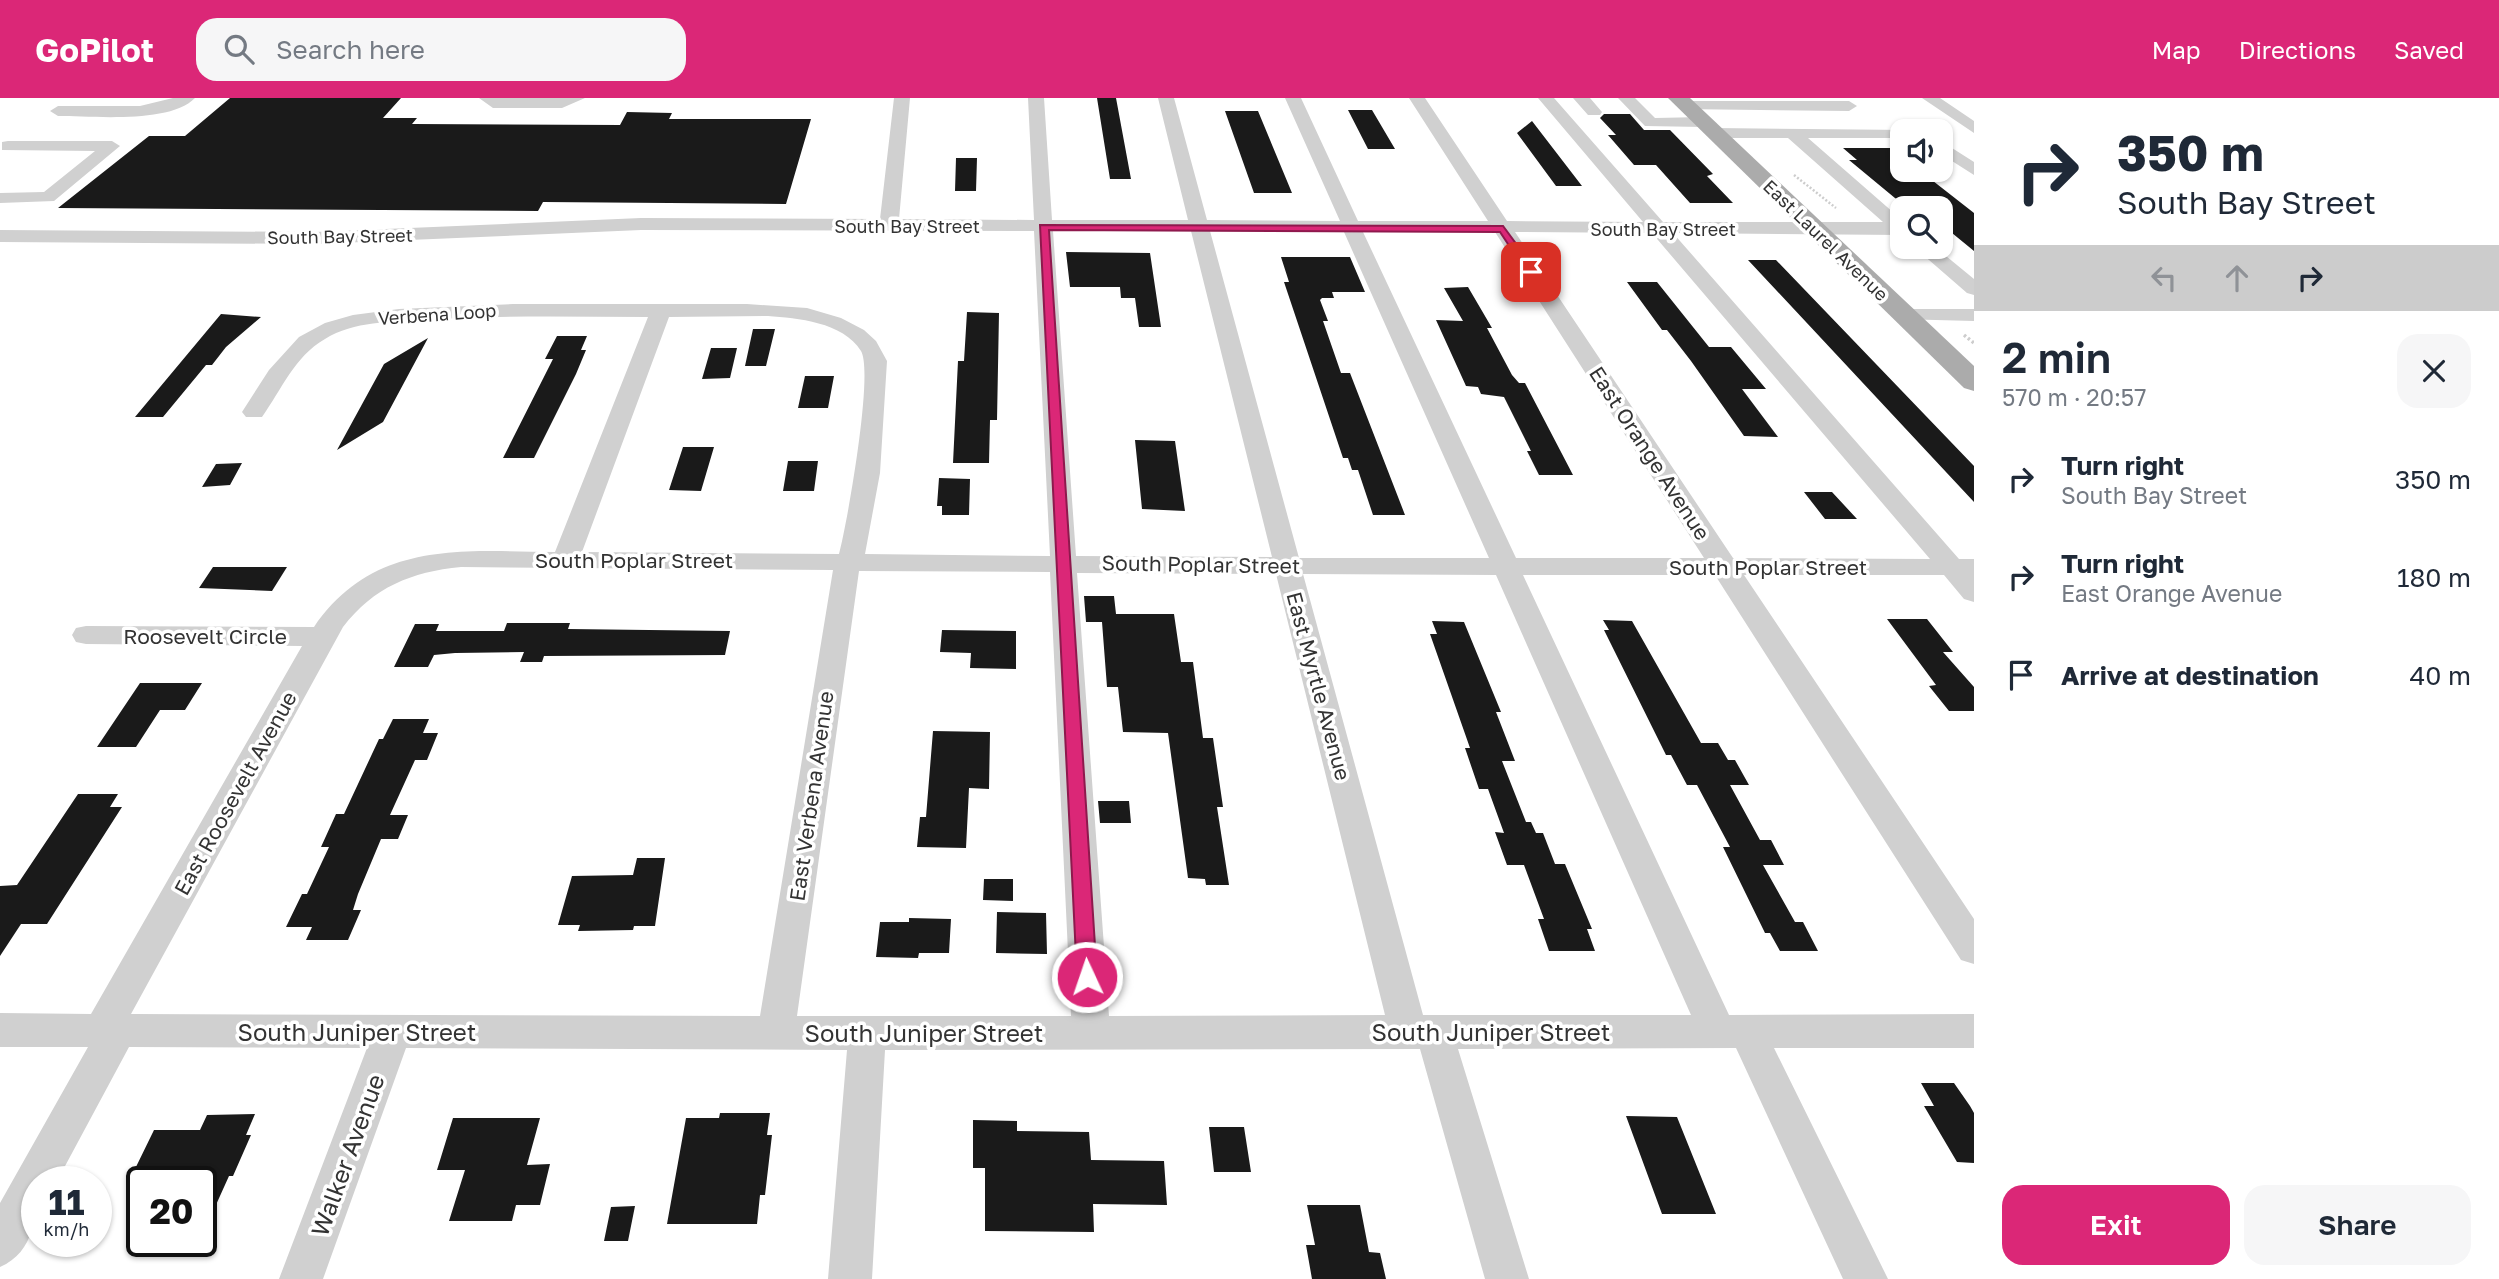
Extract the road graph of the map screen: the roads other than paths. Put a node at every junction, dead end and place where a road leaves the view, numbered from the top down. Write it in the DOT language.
graph roads {
  1 [pos="76,98"];
  2 [pos="187,98"];
  3 [pos="488,98"];
  4 [pos="902,98"];
  5 [pos="1036,98"];
  6 [pos="1166,98"];
  7 [pos="1293,98"];
  8 [pos="1418,98"];
  9 [pos="1546,98"];
  10 [pos="1581,98"];
  11 [pos="1626,98"];
  12 [pos="1930,98"];
  13 [pos="568,100"];
  14 [pos="1844,102"];
  15 [pos="1594,112"];
  16 [pos="1952,112"];
  17 [pos="1974,112"];
  18 [pos="1696,115"];
  19 [pos="1974,128"];
  20 [pos="28,132"];
  21 [pos="1793,133"];
  22 [pos="1885,133"];
  23 [pos="1890,133"];
  24 [pos="1953,133"];
  25 [pos="1974,133"];
  26 [pos="3,153"];
  27 [pos="1953,155"];
  28 [pos="1974,170"];
  29 [pos="49,177"];
  30 [pos="74,177"];
  31 [pos="0,198"];
  32 [pos="1890,218"];
  33 [pos="889,226"];
  34 [pos="1044,227"];
  35 [pos="1200,228"];
  36 [pos="1352,228"];
  37 [pos="1503,229"];
  38 [pos="1660,229"];
  39 [pos="1814,229"];
  40 [pos="1890,229"];
  41 [pos="0,236"];
  42 [pos="1938,259"];
  43 [pos="1974,289"];
  44 [pos="661,311"];
  45 [pos="1904,315"];
  46 [pos="1974,315"];
  47 [pos="1974,382"];
  48 [pos="254,412"];
  49 [pos="565,561"];
  50 [pos="851,561"];
  51 [pos="1063,562"];
  52 [pos="1288,566"];
  53 [pos="1506,566"];
  54 [pos="1962,567"];
  55 [pos="1724,568"];
  56 [pos="389,575"];
  57 [pos="1974,593"];
  58 [pos="86,635"];
  59 [pos="324,637"];
  60 [pos="1974,948"];
  61 [pos="0,1030"];
  62 [pos="110,1030"];
  63 [pos="1732,1030"];
  64 [pos="393,1031"];
  65 [pos="1421,1031"];
  66 [pos="1974,1031"];
  67 [pos="867,1032"];
  68 [pos="1090,1032"];
  69 [pos="776,1033"];
  70 [pos="0,1245"];
  71 [pos="301,1279"];
  72 [pos="850,1279"];
  73 [pos="1507,1279"];
  74 [pos="1866,1279"];
  1 -- 2 [label="street"];
  3 -- 13 [label="street"];
  4 -- 33 [label="street"];
  5 -- 34 [label="street"];
  6 -- 35 [label="street, East Myrtle Avenue"];
  7 -- 36 [label="street"];
  8 -- 37 [label="street, East Orange Avenue"];
  9 -- 38 [label="street"];
  10 -- 15 [label="street"];
  11 -- 18 [label="street"];
  12 -- 16 [label="street"];
  14 -- 18 [label="street"];
  14 -- 22 [label="street"];
  16 -- 17 [label="street"];
  16 -- 19 [label="street"];
  18 -- 21 [label="street"];
  18 -- 39 [label="main road, East Laurel Avenue"];
  20 -- 26 [label="street"];
  21 -- 22 [label="street"];
  21 -- 32 [label="street"];
  22 -- 23 [label="street"];
  24 -- 25 [label="street"];
  26 -- 30 [label="street"];
  27 -- 28 [label="street"];
  29 -- 30 [label="street"];
  30 -- 31 [label="street"];
  33 -- 34 [label="street, South Bay Street"];
  33 -- 41 [label="street, South Bay Street"];
  34 -- 35 [label="street, South Bay Street"];
  34 -- 51 [label="street"];
  35 -- 36 [label="street, South Bay Street"];
  35 -- 52 [label="street, East Myrtle Avenue"];
  36 -- 37 [label="street, South Bay Street"];
  36 -- 53 [label="street"];
  37 -- 38 [label="street, South Bay Street"];
  37 -- 55 [label="street, East Orange Avenue"];
  38 -- 39 [label="street, South Bay Street"];
  38 -- 54 [label="street"];
  39 -- 40 [label="street, South Bay Street"];
  39 -- 45 [label="main road, East Laurel Avenue"];
  42 -- 43 [label="street"];
  44 -- 48 [label="street, Verbena Loop"];
  44 -- 49 [label="street"];
  44 -- 50 [label="street, Verbena Loop"];
  45 -- 46 [label="street"];
  45 -- 47 [label="main road, East Laurel Avenue"];
  49 -- 50 [label="street, South Poplar Street"];
  49 -- 56 [label="street, South Poplar Street"];
  50 -- 51 [label="street, South Poplar Street"];
  50 -- 69 [label="street, East Verbena Avenue"];
  51 -- 52 [label="street, South Poplar Street"];
  51 -- 68 [label="street"];
  52 -- 53 [label="street, South Poplar Street"];
  52 -- 65 [label="street, East Myrtle Avenue"];
  53 -- 55 [label="street, South Poplar Street"];
  53 -- 63 [label="street"];
  54 -- 55 [label="street, South Poplar Street"];
  54 -- 57 [label="street"];
  55 -- 60 [label="street, East Orange Avenue"];
  56 -- 59 [label="street, East Roosevelt Avenue"];
  58 -- 59 [label="street, Roosevelt Circle"];
  59 -- 62 [label="street, East Roosevelt Avenue"];
  61 -- 62 [label="street, South Juniper Street"];
  62 -- 64 [label="street, South Juniper Street"];
  62 -- 70 [label="street, East Roosevelt Avenue"];
  63 -- 65 [label="street, South Juniper Street"];
  63 -- 66 [label="street, South Juniper Street"];
  63 -- 74 [label="street"];
  64 -- 69 [label="street, South Juniper Street"];
  64 -- 71 [label="street, Walker Avenue"];
  65 -- 68 [label="street, South Juniper Street"];
  65 -- 73 [label="street, East Myrtle Avenue"];
  67 -- 68 [label="street, South Juniper Street"];
  67 -- 69 [label="street, South Juniper Street"];
  67 -- 72 [label="street"];
}
